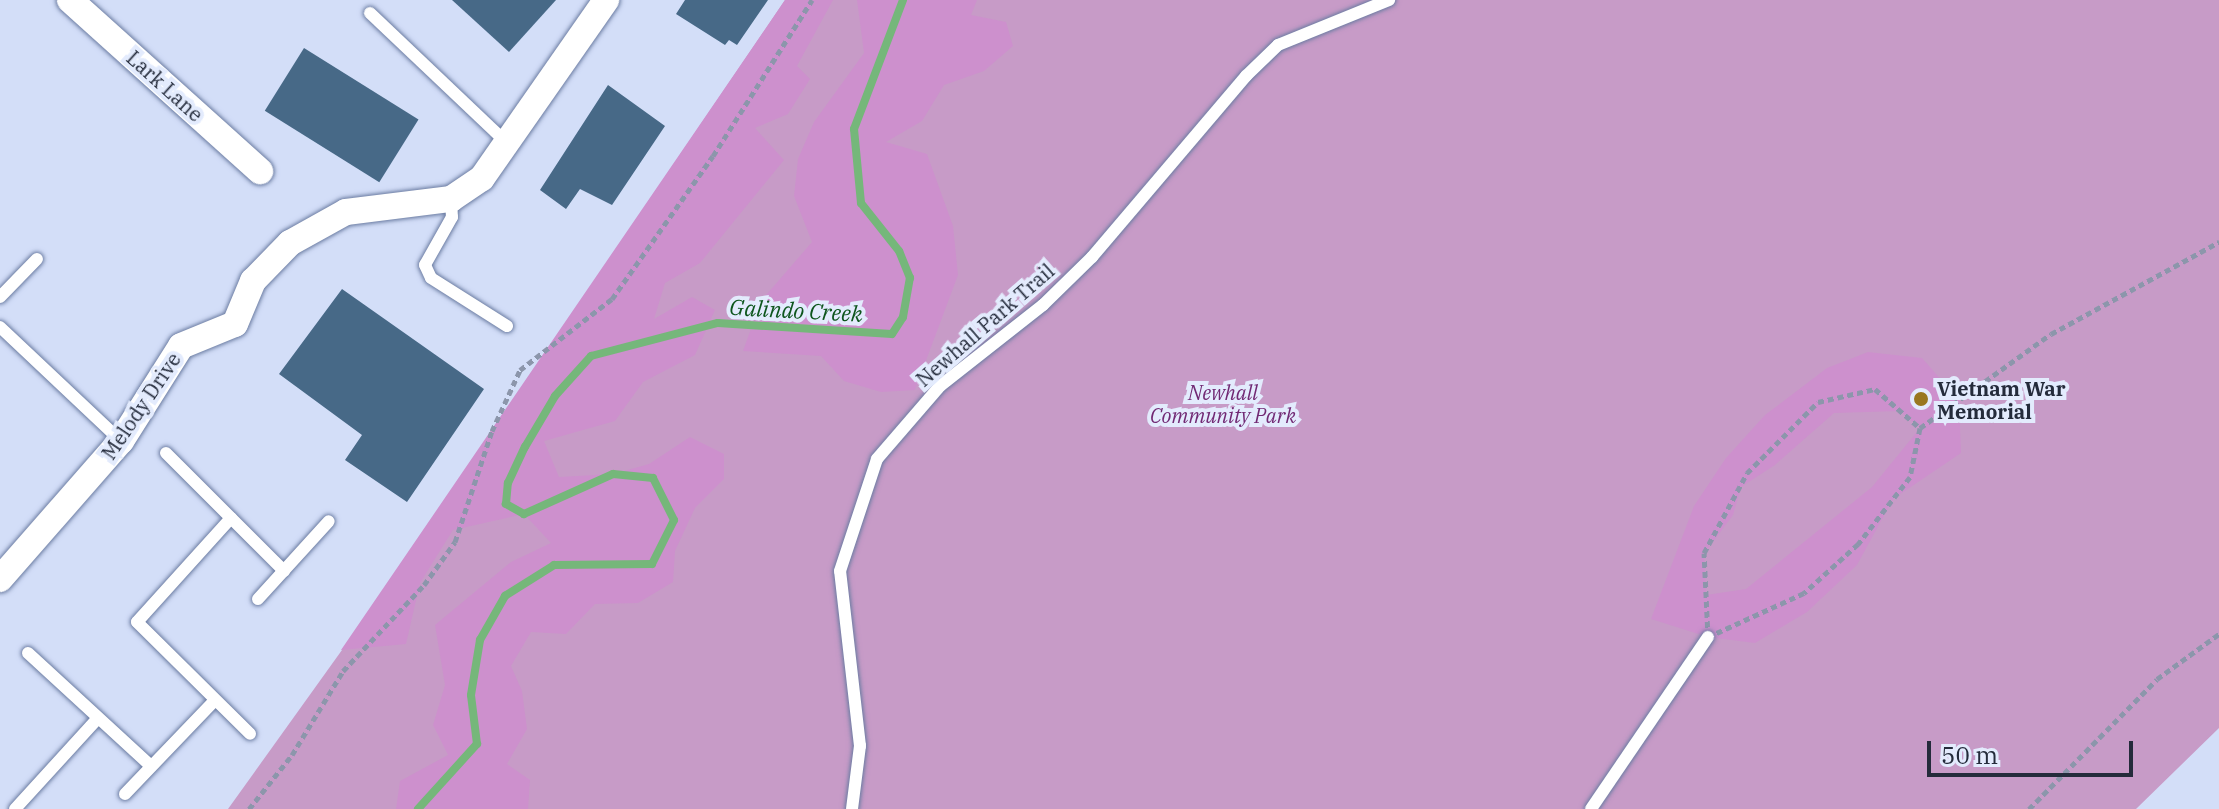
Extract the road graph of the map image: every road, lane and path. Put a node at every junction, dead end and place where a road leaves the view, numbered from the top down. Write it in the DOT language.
graph roads {
  1 [pos="70,0"];
  2 [pos="606,0"];
  3 [pos="812,0"];
  4 [pos="1389,0"];
  5 [pos="370,13"];
  6 [pos="507,143"];
  7 [pos="260,171"];
  8 [pos="451,199"];
  9 [pos="2219,242"];
  10 [pos="37,259"];
  11 [pos="0,297"];
  12 [pos="507,326"];
  13 [pos="0,327"];
  14 [pos="1920,428"];
  15 [pos="121,441"];
  16 [pos="166,453"];
  17 [pos="231,518"];
  18 [pos="329,521"];
  19 [pos="284,571"];
  20 [pos="0,579"];
  21 [pos="258,599"];
  22 [pos="2219,634"];
  23 [pos="1708,637"];
  24 [pos="28,653"];
  25 [pos="215,700"];
  26 [pos="98,718"];
  27 [pos="250,734"];
  28 [pos="151,766"];
  29 [pos="125,794"];
  30 [pos="15,809"];
  31 [pos="249,809"];
  32 [pos="852,809"];
  33 [pos="1591,809"];
  34 [pos="2029,809"];
  1 -- 7 [label="street, Lark Lane"];
  2 -- 6 [label="street, Melody Drive"];
  3 -- 31 [label="path"];
  4 -- 32 [label="lane, Newhall Park Trail"];
  5 -- 6 [label="lane"];
  6 -- 8 [label="street, Melody Drive"];
  8 -- 12 [label="lane"];
  8 -- 15 [label="street, Melody Drive"];
  9 -- 14 [label="path"];
  10 -- 11 [label="lane"];
  13 -- 15 [label="lane"];
  14 -- 23 [label="path"];
  14 -- 23 [label="path"];
  15 -- 20 [label="street, Melody Drive"];
  16 -- 17 [label="lane"];
  17 -- 19 [label="lane"];
  17 -- 25 [label="lane"];
  18 -- 19 [label="lane"];
  19 -- 21 [label="lane"];
  22 -- 34 [label="path"];
  23 -- 33 [label="lane"];
  24 -- 26 [label="lane"];
  25 -- 27 [label="lane"];
  25 -- 28 [label="lane"];
  26 -- 28 [label="lane"];
  26 -- 30 [label="lane"];
  28 -- 29 [label="lane"];
}
